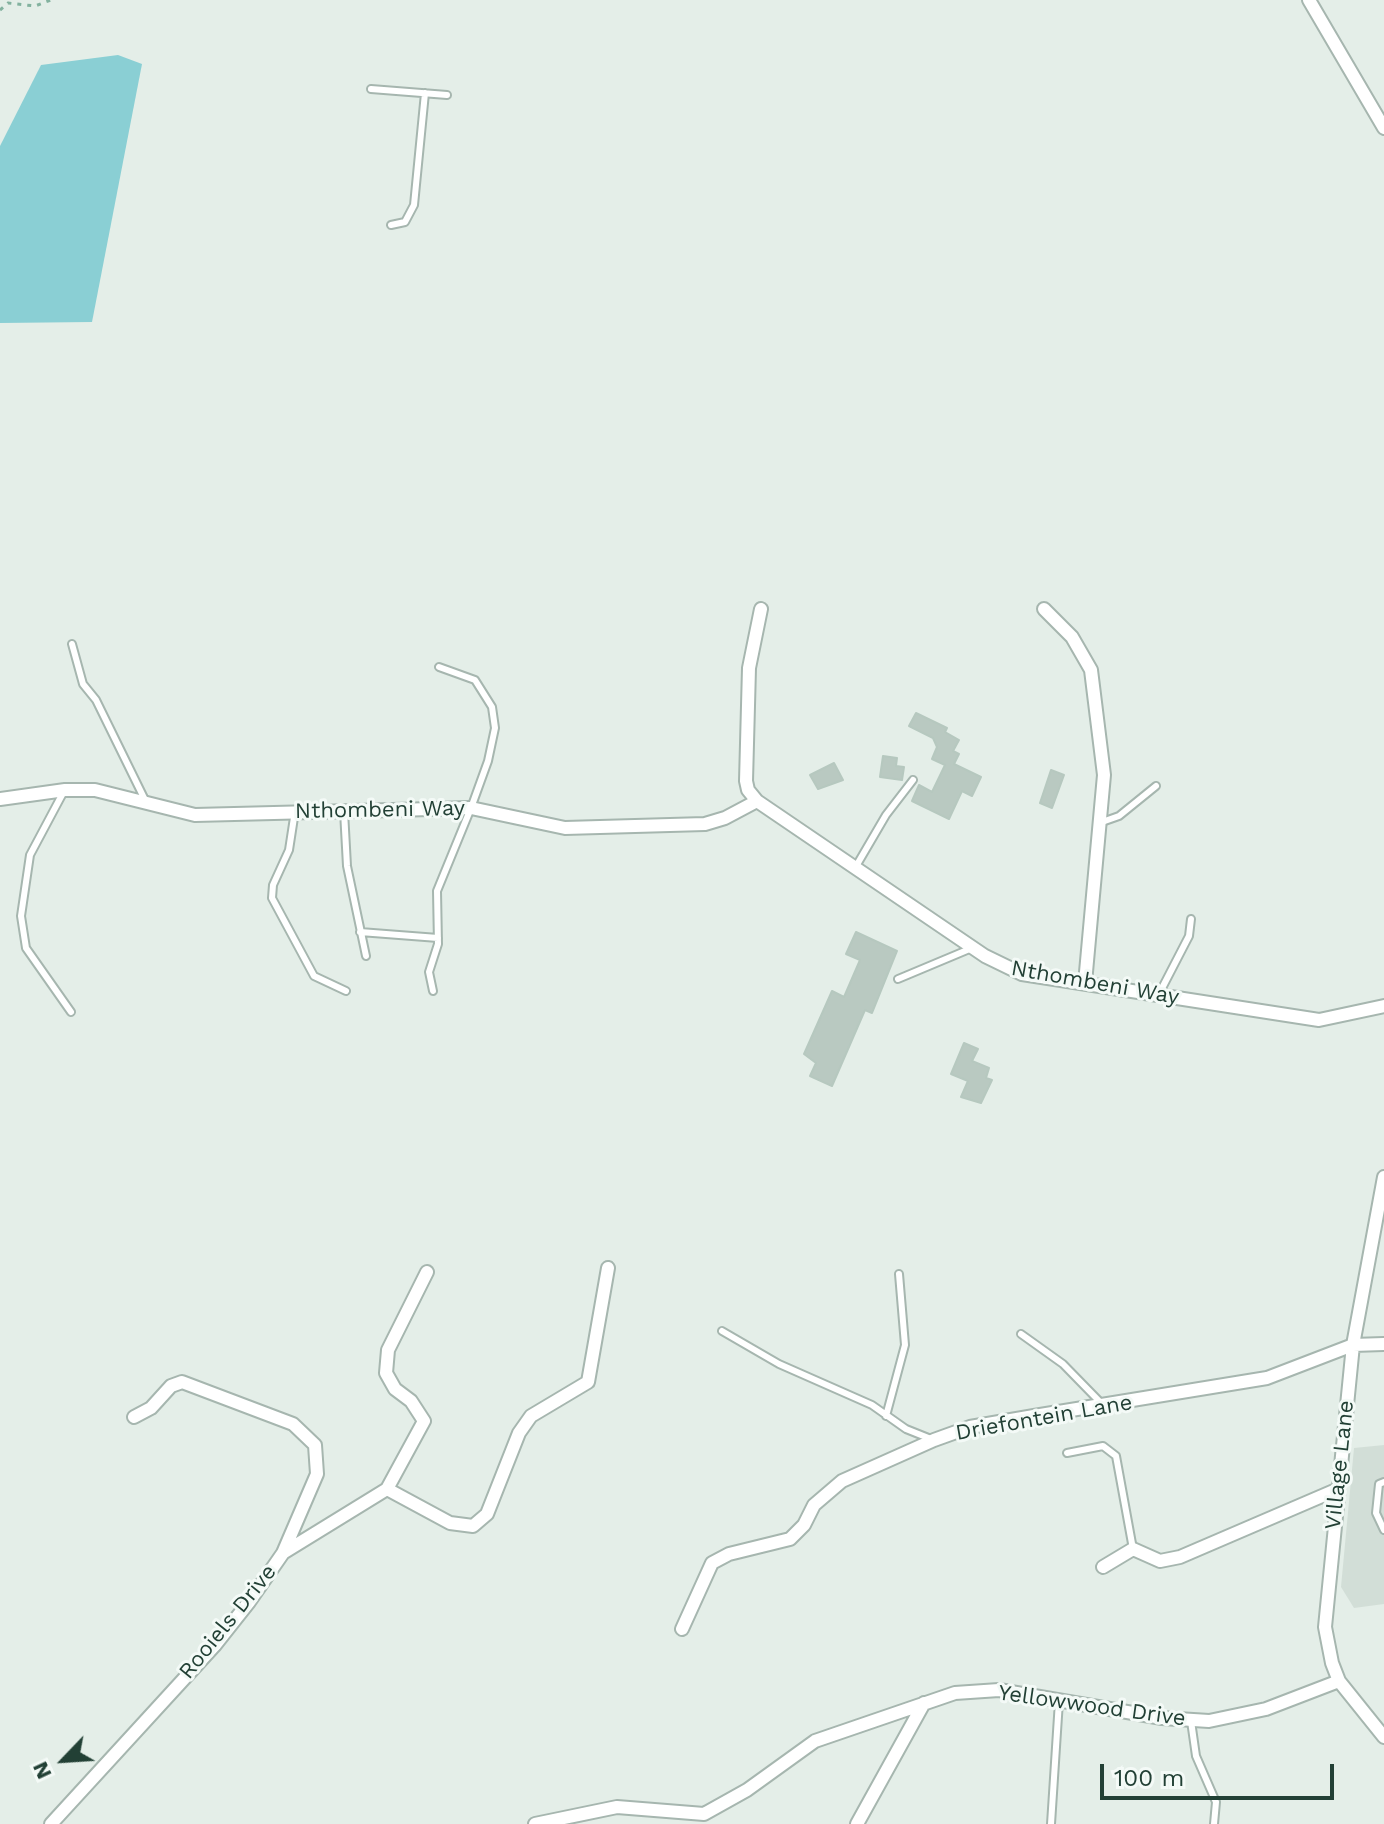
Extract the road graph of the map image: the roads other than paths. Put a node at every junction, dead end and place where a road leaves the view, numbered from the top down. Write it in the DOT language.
graph roads {
  1 [pos="1309,0"];
  2 [pos="371,89"];
  3 [pos="425,93"];
  4 [pos="447,95"];
  5 [pos="1384,128"];
  6 [pos="391,225"];
  7 [pos="761,609"];
  8 [pos="1044,609"];
  9 [pos="72,644"];
  10 [pos="439,667"];
  11 [pos="913,780"];
  12 [pos="1156,786"];
  13 [pos="65,790"];
  14 [pos="0,799"];
  15 [pos="757,801"];
  16 [pos="146,802"];
  17 [pos="471,808"];
  18 [pos="295,811"];
  19 [pos="344,811"];
  20 [pos="1102,822"];
  21 [pos="855,868"];
  22 [pos="1191,919"];
  23 [pos="360,932"];
  24 [pos="438,938"];
  25 [pos="972,948"];
  26 [pos="366,956"];
  27 [pos="898,979"];
  28 [pos="1085,983"];
  29 [pos="346,991"];
  30 [pos="433,991"];
  31 [pos="1159,994"];
  32 [pos="1384,1006"];
  33 [pos="71,1012"];
  34 [pos="1384,1177"];
  35 [pos="608,1268"];
  36 [pos="427,1272"];
  37 [pos="899,1274"];
  38 [pos="722,1331"];
  39 [pos="1021,1334"];
  40 [pos="1384,1344"];
  41 [pos="1353,1345"];
  42 [pos="1104,1406"];
  43 [pos="886,1416"];
  44 [pos="134,1417"];
  45 [pos="934,1440"];
  46 [pos="1067,1453"];
  47 [pos="1384,1482"];
  48 [pos="387,1489"];
  49 [pos="1336,1490"];
  50 [pos="1384,1530"];
  51 [pos="1133,1549"];
  52 [pos="283,1553"];
  53 [pos="1103,1567"];
  54 [pos="682,1629"];
  55 [pos="1339,1681"];
  56 [pos="1059,1701"];
  57 [pos="924,1703"];
  58 [pos="1191,1721"];
  59 [pos="1384,1737"];
  60 [pos="51,1824"];
  61 [pos="535,1824"];
  62 [pos="857,1824"];
  63 [pos="1051,1824"];
  64 [pos="1214,1824"];
  1 -- 5 [label="street"];
  2 -- 3 [label="lane"];
  3 -- 4 [label="lane"];
  3 -- 6 [label="lane"];
  7 -- 15 [label="street"];
  8 -- 20 [label="street"];
  9 -- 16 [label="lane"];
  10 -- 17 [label="lane"];
  11 -- 21 [label="lane"];
  12 -- 20 [label="lane"];
  13 -- 14 [label="street, Nthombeni Way"];
  13 -- 16 [label="street, Nthombeni Way"];
  13 -- 33 [label="lane"];
  15 -- 17 [label="street, Nthombeni Way"];
  15 -- 21 [label="street, Nthombeni Way"];
  16 -- 18 [label="street, Nthombeni Way"];
  17 -- 19 [label="street, Nthombeni Way"];
  17 -- 24 [label="lane"];
  18 -- 19 [label="street, Nthombeni Way"];
  18 -- 29 [label="lane"];
  19 -- 23 [label="lane"];
  20 -- 28 [label="street"];
  21 -- 25 [label="street, Nthombeni Way"];
  22 -- 31 [label="lane"];
  23 -- 24 [label="lane"];
  23 -- 26 [label="lane"];
  24 -- 30 [label="lane"];
  25 -- 27 [label="lane"];
  25 -- 28 [label="street, Nthombeni Way"];
  28 -- 31 [label="street, Nthombeni Way"];
  31 -- 32 [label="street, Nthombeni Way"];
  34 -- 41 [label="street, Village Lane"];
  35 -- 48 [label="street"];
  36 -- 48 [label="street"];
  37 -- 43 [label="lane"];
  38 -- 43 [label="lane"];
  39 -- 42 [label="lane"];
  40 -- 41 [label="street, Driefontein Lane"];
  41 -- 42 [label="street, Driefontein Lane"];
  41 -- 49 [label="street, Village Lane"];
  42 -- 45 [label="street, Driefontein Lane"];
  43 -- 45 [label="lane"];
  44 -- 52 [label="street, Rooiels Drive"];
  45 -- 54 [label="street, Driefontein Lane"];
  46 -- 51 [label="lane"];
  47 -- 50 [label="lane"];
  48 -- 52 [label="street"];
  49 -- 51 [label="street"];
  49 -- 55 [label="street, Village Lane"];
  51 -- 53 [label="street"];
  52 -- 60 [label="street, Rooiels Drive"];
  55 -- 58 [label="street, Yellowwood Drive"];
  55 -- 59 [label="street, Village Lane"];
  56 -- 57 [label="street, Yellowwood Drive"];
  56 -- 58 [label="street, Yellowwood Drive"];
  56 -- 63 [label="lane"];
  57 -- 61 [label="street, Yellowwood Drive"];
  57 -- 62 [label="street"];
  58 -- 64 [label="lane"];
}
